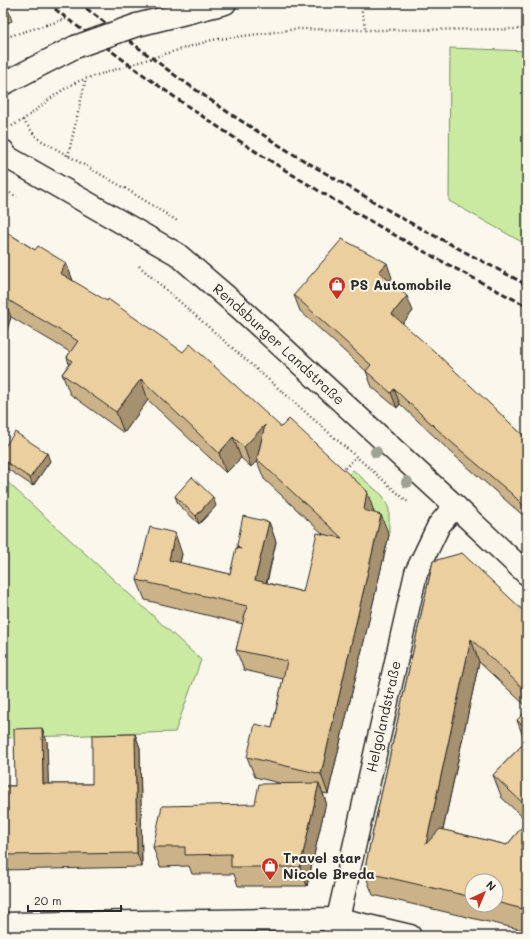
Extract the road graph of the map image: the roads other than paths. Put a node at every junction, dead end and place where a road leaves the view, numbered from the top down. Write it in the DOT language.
graph roads {
  1 [pos="225,3"];
  2 [pos="3,84"];
  3 [pos="5,154"];
  4 [pos="455,506"];
  5 [pos="527,574"];
  6 [pos="3,924"];
  7 [pos="336,928"];
  8 [pos="410,936"];
  1 -- 2 [label="street, bridge"];
  3 -- 4 [label="street, Rendsburger Landstraße"];
  4 -- 5 [label="street, Rendsburger Landstraße"];
  4 -- 7 [label="street, Helgolandstraße"];
  6 -- 7 [label="street"];
  7 -- 8 [label="street"];
}
